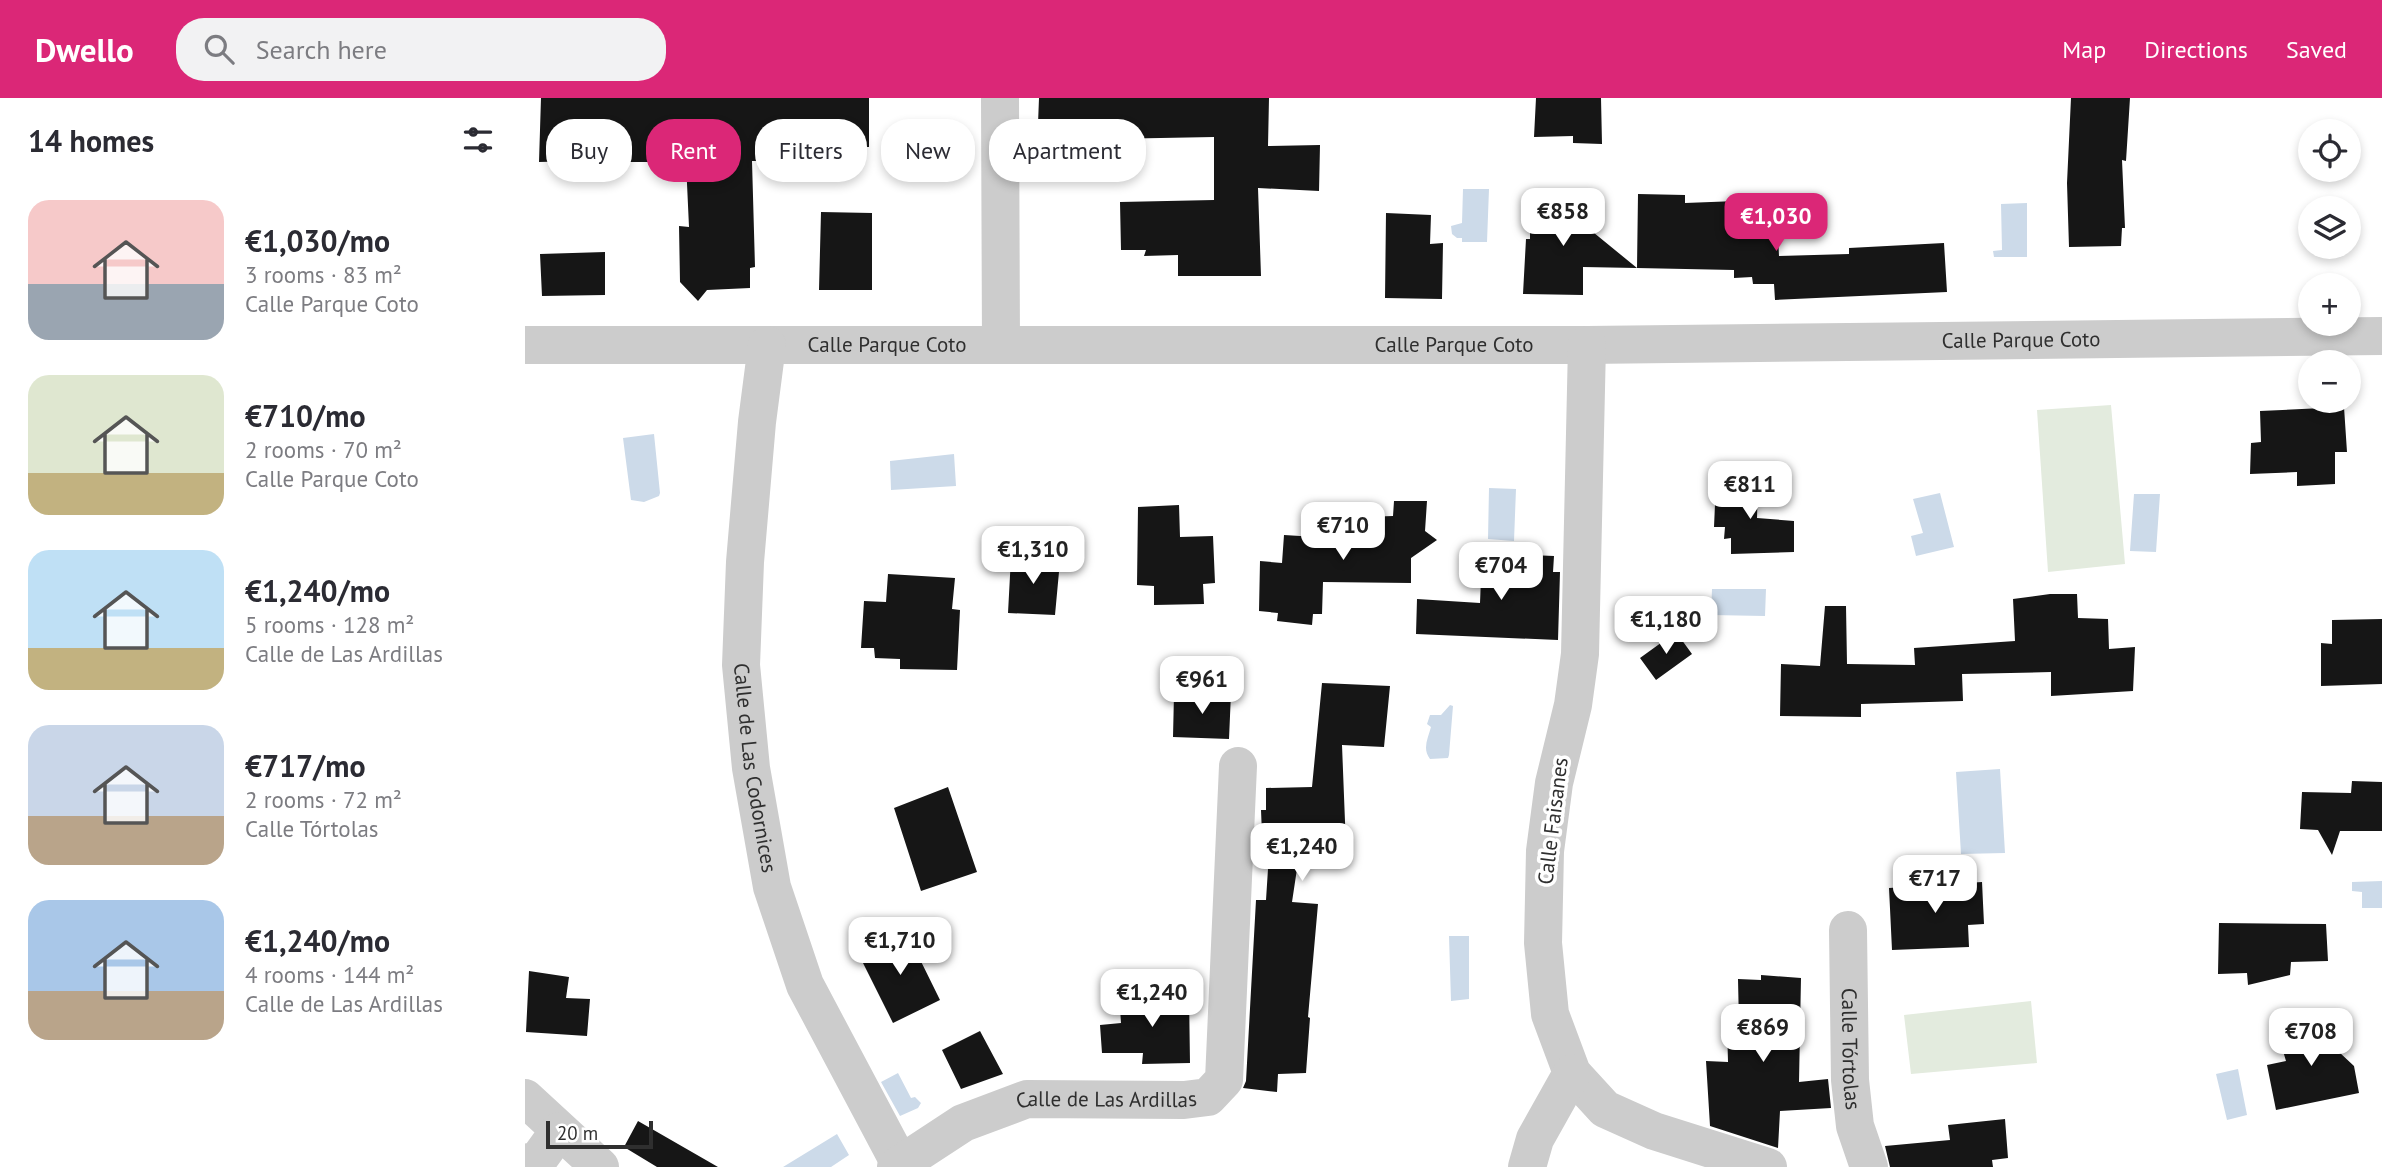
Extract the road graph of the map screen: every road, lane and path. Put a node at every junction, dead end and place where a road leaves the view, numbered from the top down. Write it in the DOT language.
graph roads {
  1 [pos="1000,98"];
  2 [pos="2382,336"];
  3 [pos="525,345"];
  4 [pos="767,345"];
  5 [pos="1001,345"];
  6 [pos="1587,345"];
  7 [pos="1238,766"];
  8 [pos="1848,930"];
  9 [pos="1572,1073"];
  10 [pos="525,1098"];
  11 [pos="559,1131"];
  12 [pos="525,1163"];
  13 [pos="898,1166"];
  14 [pos="600,1167"];
  15 [pos="1527,1167"];
  16 [pos="1768,1167"];
  17 [pos="1869,1167"];
  1 -- 5 [label="street"];
  2 -- 6 [label="street, Calle Parque Coto"];
  3 -- 4 [label="street, Calle Parque Coto"];
  4 -- 5 [label="street, Calle Parque Coto"];
  4 -- 13 [label="street, Calle de Las Codornices"];
  5 -- 6 [label="street, Calle Parque Coto"];
  6 -- 9 [label="street, Calle Faisanes"];
  7 -- 13 [label="street, Calle de Las Ardillas"];
  8 -- 17 [label="street, Calle Tórtolas"];
  9 -- 15 [label="street"];
  9 -- 16 [label="street, Calle Faisanes"];
  10 -- 11 [label="street"];
  11 -- 12 [label="street"];
  11 -- 14 [label="street"];
}
